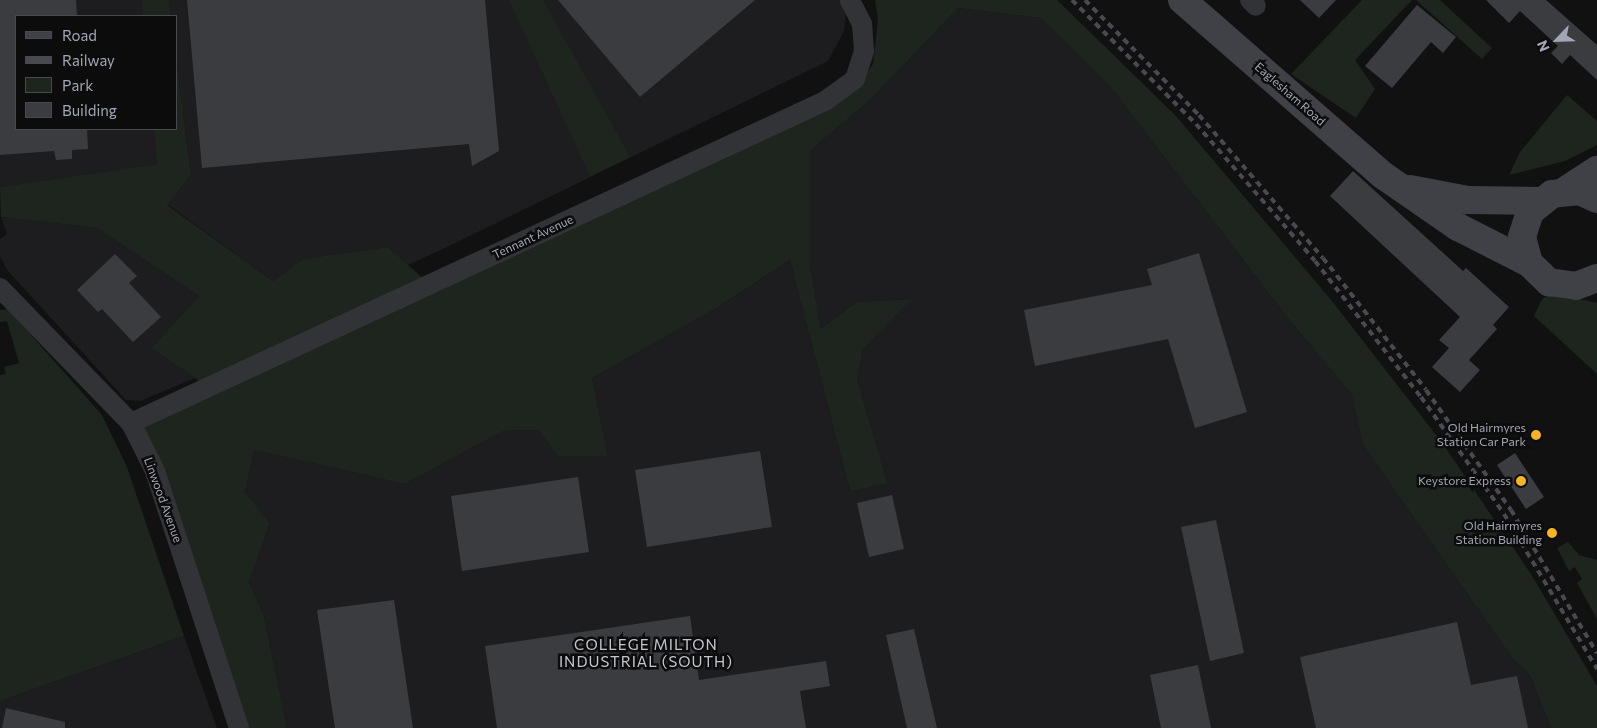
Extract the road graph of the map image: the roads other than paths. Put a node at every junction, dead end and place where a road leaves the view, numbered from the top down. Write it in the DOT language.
graph roads {
  1 [pos="850,0"];
  2 [pos="1182,0"];
  3 [pos="1597,170"];
  4 [pos="1398,186"];
  5 [pos="1566,190"];
  6 [pos="1597,199"];
  7 [pos="1540,201"];
  8 [pos="1529,263"];
  9 [pos="1594,284"];
  10 [pos="0,288"];
  11 [pos="131,423"];
  12 [pos="239,728"];
  1 -- 11 [label="street, Tennant Avenue"];
  2 -- 4 [label="main road, Eaglesham Road"];
  3 -- 5 [label="main road"];
  4 -- 7 [label="main road, Eaglesham Road"];
  4 -- 8 [label="main road, Eaglesham Road"];
  5 -- 6 [label="main road"];
  5 -- 7 [label="main road"];
  7 -- 8 [label="main road"];
  8 -- 9 [label="main road"];
  10 -- 11 [label="street, Linwood Avenue"];
  11 -- 12 [label="street, Linwood Avenue"];
}
